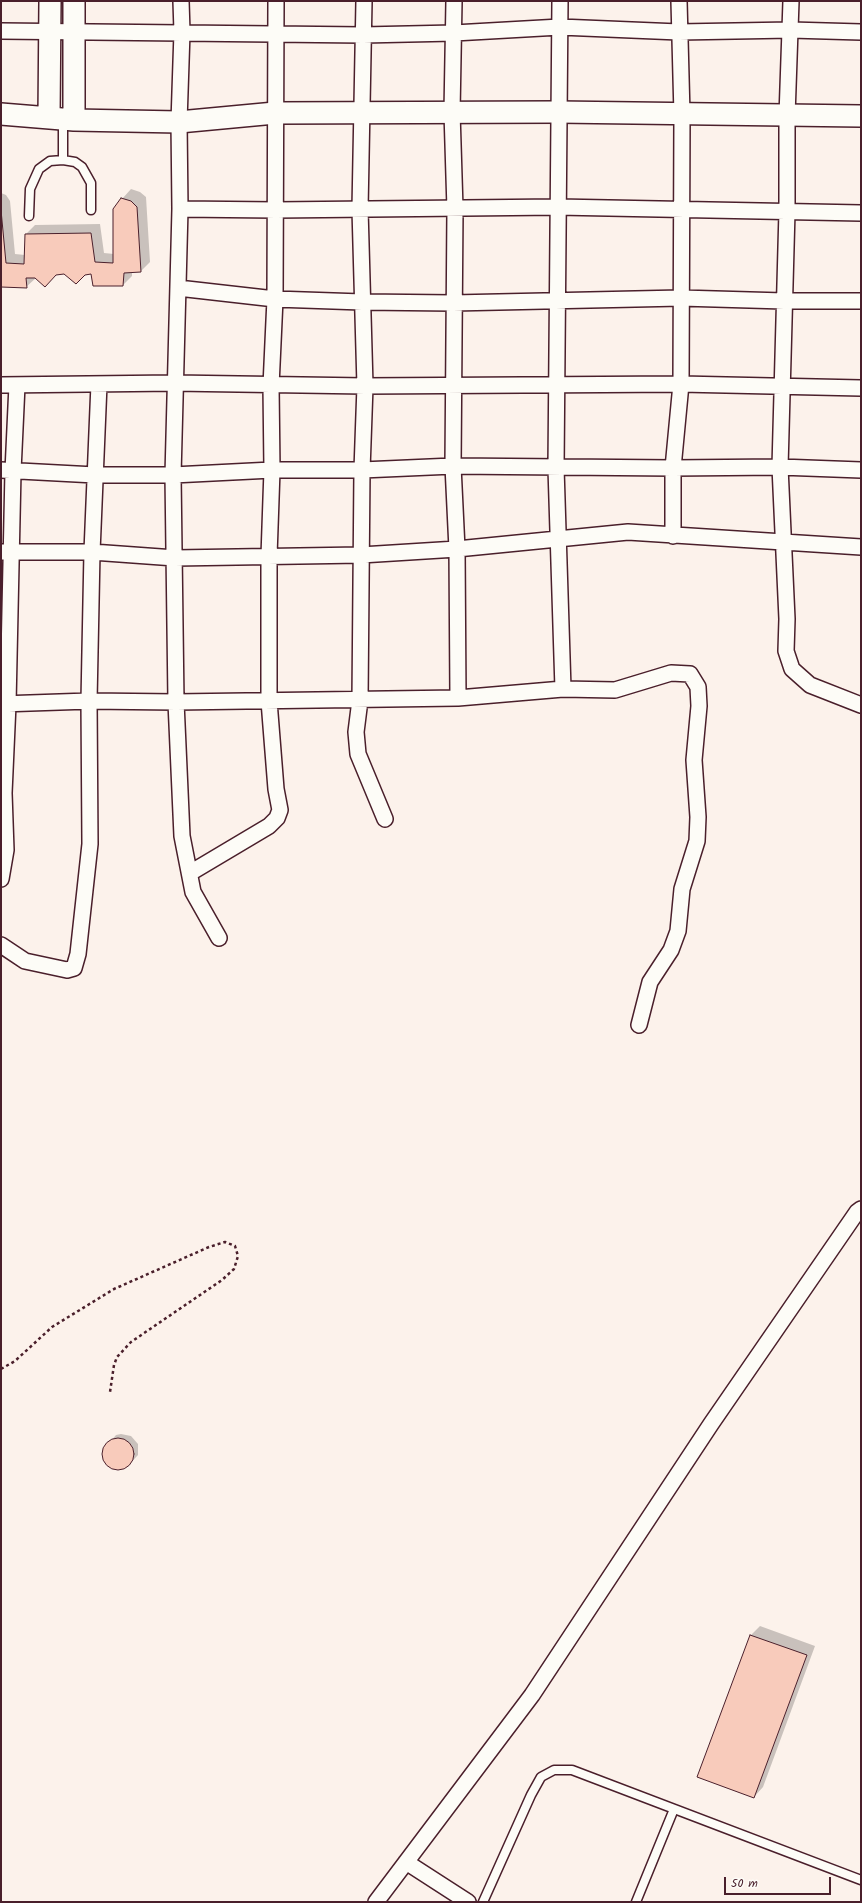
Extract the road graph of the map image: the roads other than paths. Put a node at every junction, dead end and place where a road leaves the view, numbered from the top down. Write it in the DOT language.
graph roads {
  1 [pos="50,1"];
  2 [pos="74,1"];
  3 [pos="181,1"];
  4 [pos="276,1"];
  5 [pos="364,1"];
  6 [pos="454,1"];
  7 [pos="560,1"];
  8 [pos="679,1"];
  9 [pos="791,1"];
  10 [pos="560,27"];
  11 [pos="49,30"];
  12 [pos="791,30"];
  13 [pos="1,31"];
  14 [pos="74,32"];
  15 [pos="182,32"];
  16 [pos="679,32"];
  17 [pos="861,32"];
  18 [pos="454,33"];
  19 [pos="275,34"];
  20 [pos="363,35"];
  21 [pos="361,112"];
  22 [pos="452,112"];
  23 [pos="558,112"];
  24 [pos="275,113"];
  25 [pos="1,114"];
  26 [pos="682,115"];
  27 [pos="787,116"];
  28 [pos="861,116"];
  29 [pos="62,121"];
  30 [pos="179,122"];
  31 [pos="63,160"];
  32 [pos="558,207"];
  33 [pos="180,209"];
  34 [pos="360,209"];
  35 [pos="455,209"];
  36 [pos="681,209"];
  37 [pos="91,210"];
  38 [pos="276,210"];
  39 [pos="787,211"];
  40 [pos="861,213"];
  41 [pos="29,216"];
  42 [pos="178,288"];
  43 [pos="681,298"];
  44 [pos="275,299"];
  45 [pos="559,300"];
  46 [pos="784,301"];
  47 [pos="861,301"];
  48 [pos="362,302"];
  49 [pos="453,303"];
  50 [pos="175,383"];
  51 [pos="99,384"];
  52 [pos="680,384"];
  53 [pos="1,385"];
  54 [pos="17,385"];
  55 [pos="558,385"];
  56 [pos="270,386"];
  57 [pos="365,386"];
  58 [pos="454,386"];
  59 [pos="782,386"];
  60 [pos="861,388"];
  61 [pos="453,466"];
  62 [pos="780,467"];
  63 [pos="556,468"];
  64 [pos="673,468"];
  65 [pos="272,470"];
  66 [pos="362,470"];
  67 [pos="861,470"];
  68 [pos="7,471"];
  69 [pos="95,475"];
  70 [pos="173,476"];
  71 [pos="672,536"];
  72 [pos="558,539"];
  73 [pos="783,542"];
  74 [pos="861,547"];
  75 [pos="457,549"];
  76 [pos="7,552"];
  77 [pos="92,552"];
  78 [pos="361,555"];
  79 [pos="269,556"];
  80 [pos="175,558"];
  81 [pos="563,689"];
  82 [pos="458,698"];
  83 [pos="360,700"];
  84 [pos="89,701"];
  85 [pos="269,701"];
  86 [pos="176,702"];
  87 [pos="5,704"];
  88 [pos="861,705"];
  89 [pos="2,793"];
  90 [pos="384,819"];
  91 [pos="190,873"];
  92 [pos="1,879"];
  93 [pos="219,938"];
  94 [pos="1,945"];
  95 [pos="639,1025"];
  96 [pos="861,1209"];
  97 [pos="674,1809"];
  98 [pos="406,1862"];
  99 [pos="861,1880"];
  100 [pos="376,1902"];
  101 [pos="468,1902"];
  102 [pos="483,1902"];
  103 [pos="636,1902"];
  1 -- 11 [label="street"];
  2 -- 14 [label="street"];
  3 -- 15 [label="street"];
  4 -- 19 [label="street"];
  5 -- 20 [label="street"];
  6 -- 18 [label="street"];
  7 -- 10 [label="street"];
  8 -- 16 [label="street"];
  9 -- 12 [label="street"];
  10 -- 16 [label="street"];
  10 -- 18 [label="street"];
  10 -- 23 [label="street"];
  11 -- 13 [label="street"];
  11 -- 14 [label="street"];
  11 -- 29 [label="street"];
  12 -- 16 [label="street"];
  12 -- 17 [label="street"];
  12 -- 27 [label="street"];
  14 -- 15 [label="street"];
  14 -- 29 [label="street"];
  15 -- 19 [label="street"];
  15 -- 30 [label="street"];
  16 -- 26 [label="street"];
  18 -- 20 [label="street"];
  18 -- 22 [label="street"];
  19 -- 20 [label="street"];
  19 -- 24 [label="street"];
  20 -- 21 [label="street"];
  21 -- 22 [label="street"];
  21 -- 24 [label="street"];
  21 -- 34 [label="street"];
  22 -- 23 [label="street"];
  22 -- 35 [label="street"];
  23 -- 26 [label="street"];
  23 -- 32 [label="street"];
  24 -- 30 [label="street"];
  24 -- 38 [label="street"];
  25 -- 29 [label="street"];
  26 -- 27 [label="street"];
  26 -- 36 [label="street"];
  27 -- 28 [label="street"];
  27 -- 39 [label="street"];
  29 -- 30 [label="street"];
  29 -- 31 [label="lane"];
  30 -- 33 [label="street"];
  31 -- 37 [label="lane"];
  31 -- 41 [label="lane"];
  32 -- 35 [label="street"];
  32 -- 36 [label="street"];
  32 -- 45 [label="street"];
  33 -- 38 [label="street"];
  33 -- 42 [label="street"];
  34 -- 35 [label="street"];
  34 -- 38 [label="street"];
  34 -- 48 [label="street"];
  35 -- 49 [label="street"];
  36 -- 39 [label="street"];
  36 -- 43 [label="street"];
  38 -- 44 [label="street"];
  39 -- 40 [label="street"];
  39 -- 46 [label="street"];
  42 -- 44 [label="street"];
  42 -- 50 [label="street"];
  43 -- 45 [label="street"];
  43 -- 46 [label="street"];
  43 -- 52 [label="street"];
  44 -- 48 [label="street"];
  44 -- 56 [label="street"];
  45 -- 49 [label="street"];
  45 -- 55 [label="street"];
  46 -- 47 [label="street"];
  46 -- 59 [label="street"];
  48 -- 49 [label="street"];
  48 -- 57 [label="street"];
  49 -- 58 [label="street"];
  50 -- 51 [label="street"];
  50 -- 56 [label="street"];
  50 -- 70 [label="street"];
  51 -- 54 [label="street"];
  51 -- 69 [label="street"];
  52 -- 55 [label="street"];
  52 -- 59 [label="street"];
  52 -- 64 [label="street"];
  53 -- 54 [label="street"];
  54 -- 68 [label="street"];
  55 -- 58 [label="street"];
  55 -- 63 [label="street"];
  56 -- 57 [label="street"];
  56 -- 65 [label="street"];
  57 -- 58 [label="street"];
  57 -- 66 [label="street"];
  58 -- 61 [label="street"];
  59 -- 60 [label="street"];
  59 -- 62 [label="street"];
  61 -- 63 [label="street"];
  61 -- 66 [label="street"];
  61 -- 75 [label="street"];
  62 -- 64 [label="street"];
  62 -- 67 [label="street"];
  62 -- 73 [label="street"];
  63 -- 64 [label="street"];
  63 -- 72 [label="street"];
  64 -- 71 [label="street"];
  65 -- 66 [label="street"];
  65 -- 70 [label="street"];
  65 -- 79 [label="street"];
  66 -- 78 [label="street"];
  68 -- 69 [label="street"];
  68 -- 76 [label="street"];
  69 -- 70 [label="street"];
  69 -- 77 [label="street"];
  70 -- 80 [label="street"];
  71 -- 72 [label="street"];
  71 -- 73 [label="street"];
  72 -- 75 [label="street"];
  72 -- 81 [label="street"];
  73 -- 74 [label="street"];
  73 -- 88 [label="street"];
  75 -- 78 [label="street"];
  75 -- 82 [label="street"];
  76 -- 77 [label="street"];
  76 -- 87 [label="street"];
  77 -- 80 [label="street"];
  77 -- 84 [label="street"];
  78 -- 79 [label="street"];
  78 -- 83 [label="street"];
  79 -- 80 [label="street"];
  79 -- 85 [label="street"];
  80 -- 86 [label="street"];
  81 -- 82 [label="street"];
  81 -- 95 [label="street"];
  82 -- 83 [label="street"];
  83 -- 85 [label="street"];
  83 -- 90 [label="street"];
  84 -- 86 [label="street"];
  84 -- 87 [label="street"];
  84 -- 94 [label="street"];
  85 -- 86 [label="street"];
  85 -- 91 [label="street"];
  86 -- 91 [label="street"];
  87 -- 89 [label="street"];
  89 -- 92 [label="street"];
  91 -- 93 [label="street"];
  96 -- 98 [label="street"];
  97 -- 99 [label="lane"];
  97 -- 102 [label="lane"];
  97 -- 103 [label="lane"];
  98 -- 100 [label="street"];
  98 -- 101 [label="street"];
}
